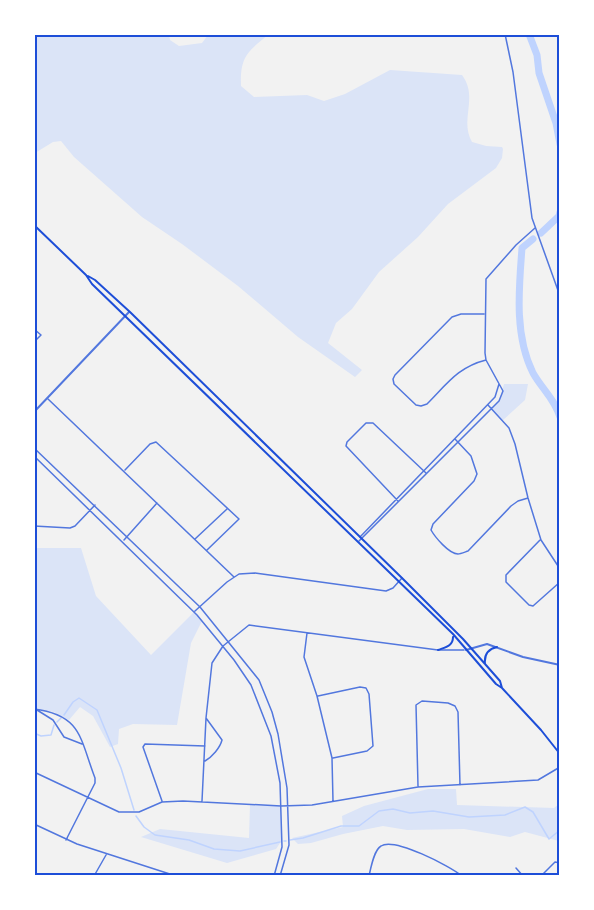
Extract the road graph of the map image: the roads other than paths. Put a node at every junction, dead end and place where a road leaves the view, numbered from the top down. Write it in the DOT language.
graph roads {
  1 [pos="505,34"];
  2 [pos="34,225"];
  3 [pos="535,228"];
  4 [pos="86,274"];
  5 [pos="560,296"];
  6 [pos="130,312"];
  7 [pos="485,314"];
  8 [pos="126,315"];
  9 [pos="34,329"];
  10 [pos="34,342"];
  11 [pos="486,360"];
  12 [pos="499,383"];
  13 [pos="48,398"];
  14 [pos="488,405"];
  15 [pos="491,409"];
  16 [pos="34,412"];
  17 [pos="454,439"];
  18 [pos="458,442"];
  19 [pos="34,448"];
  20 [pos="34,456"];
  21 [pos="423,470"];
  22 [pos="124,471"];
  23 [pos="426,473"];
  24 [pos="396,498"];
  25 [pos="528,498"];
  26 [pos="399,501"];
  27 [pos="158,502"];
  28 [pos="95,504"];
  29 [pos="228,508"];
  30 [pos="91,510"];
  31 [pos="34,526"];
  32 [pos="128,536"];
  33 [pos="361,537"];
  34 [pos="195,539"];
  35 [pos="358,540"];
  36 [pos="541,540"];
  37 [pos="123,541"];
  38 [pos="207,550"];
  39 [pos="560,569"];
  40 [pos="234,577"];
  41 [pos="402,578"];
  42 [pos="173,579"];
  43 [pos="398,582"];
  44 [pos="560,582"];
  45 [pos="167,584"];
  46 [pos="200,607"];
  47 [pos="194,612"];
  48 [pos="307,633"];
  49 [pos="453,634"];
  50 [pos="228,642"];
  51 [pos="223,646"];
  52 [pos="497,647"];
  53 [pos="471,648"];
  54 [pos="438,650"];
  55 [pos="466,650"];
  56 [pos="485,664"];
  57 [pos="560,665"];
  58 [pos="502,688"];
  59 [pos="317,696"];
  60 [pos="36,709"];
  61 [pos="206,718"];
  62 [pos="82,744"];
  63 [pos="205,746"];
  64 [pos="560,754"];
  65 [pos="332,758"];
  66 [pos="204,761"];
  67 [pos="560,767"];
  68 [pos="34,772"];
  69 [pos="460,785"];
  70 [pos="418,787"];
  71 [pos="87,798"];
  72 [pos="162,802"];
  73 [pos="202,802"];
  74 [pos="333,802"];
  75 [pos="281,806"];
  76 [pos="288,806"];
  77 [pos="34,824"];
  78 [pos="66,840"];
  79 [pos="106,855"];
  80 [pos="560,863"];
  81 [pos="516,868"];
  82 [pos="34,873"];
  83 [pos="38,876"];
  84 [pos="94,876"];
  85 [pos="176,876"];
  86 [pos="274,876"];
  87 [pos="280,876"];
  88 [pos="369,876"];
  89 [pos="462,876"];
  90 [pos="523,876"];
  91 [pos="541,876"];
  1 -- 3 [label="street"];
  2 -- 4 [label="main road"];
  3 -- 5 [label="street"];
  3 -- 7 [label="street"];
  4 -- 6 [label="main road"];
  4 -- 8 [label="main road"];
  6 -- 8 [label="street"];
  6 -- 33 [label="main road"];
  7 -- 11 [label="street"];
  7 -- 11 [label="street"];
  8 -- 13 [label="street"];
  8 -- 35 [label="main road"];
  9 -- 10 [label="street"];
  11 -- 12 [label="street"];
  12 -- 14 [label="street"];
  12 -- 15 [label="street"];
  13 -- 16 [label="street"];
  13 -- 22 [label="street"];
  14 -- 15 [label="street"];
  14 -- 17 [label="street"];
  15 -- 18 [label="street"];
  15 -- 25 [label="street"];
  17 -- 18 [label="street"];
  17 -- 21 [label="street"];
  18 -- 23 [label="street"];
  18 -- 25 [label="street"];
  19 -- 28 [label="street"];
  20 -- 30 [label="street"];
  21 -- 23 [label="street"];
  21 -- 24 [label="street"];
  21 -- 24 [label="street"];
  22 -- 27 [label="street"];
  22 -- 29 [label="street"];
  23 -- 26 [label="street"];
  24 -- 26 [label="street"];
  24 -- 33 [label="street"];
  25 -- 36 [label="street"];
  26 -- 33 [label="street"];
  27 -- 32 [label="street"];
  27 -- 34 [label="street"];
  28 -- 30 [label="street"];
  28 -- 32 [label="street"];
  29 -- 34 [label="street"];
  29 -- 38 [label="street"];
  30 -- 31 [label="street"];
  30 -- 37 [label="street"];
  32 -- 37 [label="street"];
  32 -- 42 [label="street"];
  33 -- 35 [label="street"];
  33 -- 41 [label="main road"];
  34 -- 38 [label="street"];
  35 -- 43 [label="main road"];
  36 -- 39 [label="street"];
  36 -- 44 [label="street"];
  37 -- 45 [label="street"];
  38 -- 40 [label="street"];
  40 -- 43 [label="street"];
  40 -- 46 [label="street"];
  41 -- 43 [label="street"];
  41 -- 53 [label="main road"];
  42 -- 45 [label="street"];
  42 -- 46 [label="street"];
  43 -- 49 [label="main road"];
  45 -- 47 [label="street"];
  46 -- 47 [label="street"];
  46 -- 50 [label="street"];
  47 -- 51 [label="street"];
  48 -- 50 [label="street"];
  48 -- 54 [label="street"];
  48 -- 59 [label="street"];
  49 -- 54 [label="main road"];
  49 -- 55 [label="main road"];
  50 -- 51 [label="street"];
  50 -- 76 [label="street"];
  51 -- 61 [label="street"];
  51 -- 75 [label="street"];
  52 -- 53 [label="street"];
  52 -- 56 [label="main road"];
  52 -- 57 [label="street"];
  53 -- 55 [label="street"];
  53 -- 56 [label="main road"];
  54 -- 55 [label="street"];
  55 -- 58 [label="main road"];
  56 -- 58 [label="main road"];
  58 -- 64 [label="main road"];
  59 -- 65 [label="street"];
  59 -- 65 [label="street"];
  60 -- 62 [label="street"];
  60 -- 62 [label="street"];
  61 -- 63 [label="street"];
  61 -- 66 [label="street"];
  62 -- 71 [label="street"];
  63 -- 66 [label="street"];
  63 -- 72 [label="street"];
  65 -- 74 [label="street"];
  66 -- 73 [label="street"];
  67 -- 69 [label="street"];
  68 -- 71 [label="street"];
  69 -- 70 [label="street"];
  69 -- 70 [label="street"];
  70 -- 74 [label="street"];
  71 -- 72 [label="street"];
  71 -- 78 [label="street"];
  72 -- 73 [label="street"];
  73 -- 75 [label="street"];
  74 -- 76 [label="street"];
  75 -- 76 [label="street"];
  75 -- 86 [label="street"];
  76 -- 87 [label="street"];
  77 -- 78 [label="street"];
  78 -- 79 [label="street"];
  79 -- 84 [label="street"];
  79 -- 85 [label="street"];
  80 -- 91 [label="street"];
  81 -- 90 [label="street"];
  82 -- 83 [label="street"];
  88 -- 89 [label="street"];
}
